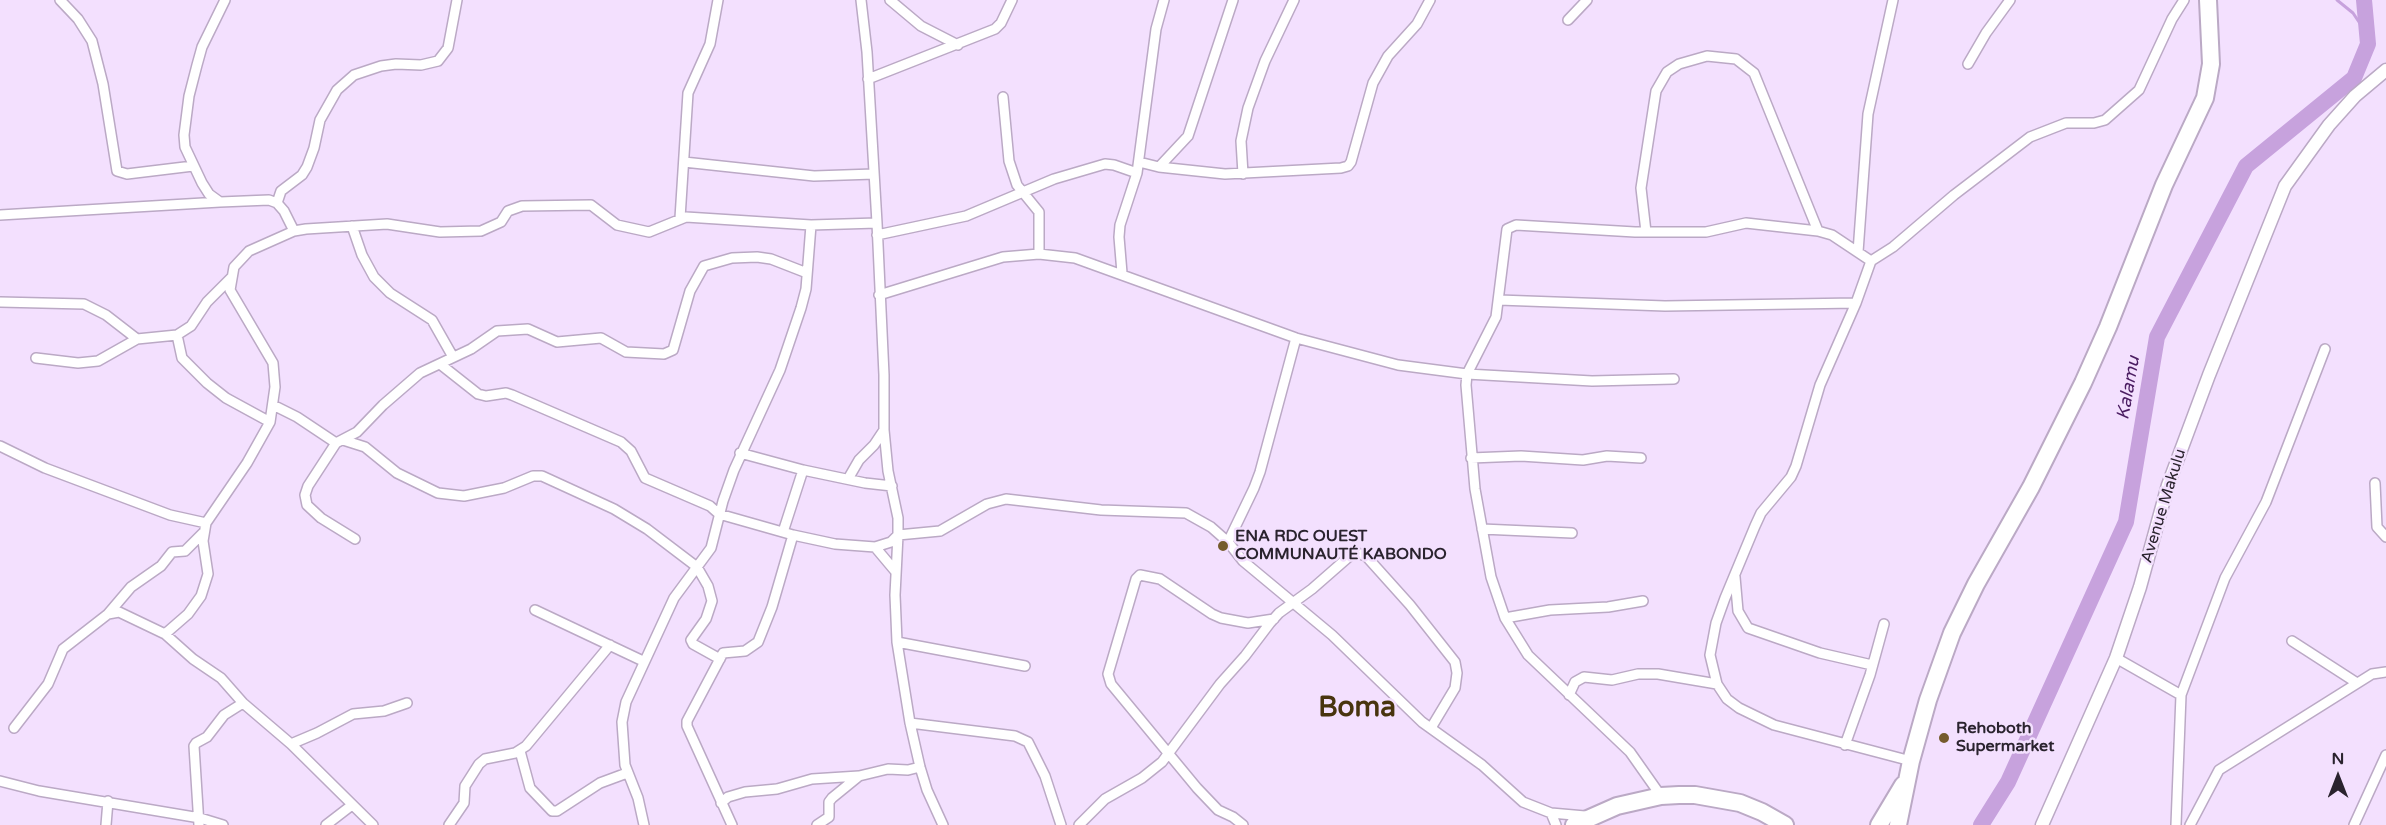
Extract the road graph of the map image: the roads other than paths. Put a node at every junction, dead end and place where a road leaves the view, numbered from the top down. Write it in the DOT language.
graph roads {
  1 [pos="60,0"];
  2 [pos="225,0"];
  3 [pos="457,0"];
  4 [pos="718,0"];
  5 [pos="861,0"];
  6 [pos="890,0"];
  7 [pos="1012,0"];
  8 [pos="1164,0"];
  9 [pos="1233,0"];
  10 [pos="1294,0"];
  11 [pos="1430,0"];
  12 [pos="1587,0"];
  13 [pos="1893,0"];
  14 [pos="2010,0"];
  15 [pos="2184,0"];
  16 [pos="2208,0"];
  17 [pos="1568,20"];
  18 [pos="958,45"];
  19 [pos="1968,64"];
  20 [pos="2386,70"];
  21 [pos="868,79"];
  22 [pos="1003,97"];
  23 [pos="684,162"];
  24 [pos="1139,162"];
  25 [pos="193,166"];
  26 [pos="1159,167"];
  27 [pos="1137,173"];
  28 [pos="874,174"];
  29 [pos="1243,174"];
  30 [pos="1022,193"];
  31 [pos="220,202"];
  32 [pos="277,204"];
  33 [pos="0,215"];
  34 [pos="680,218"];
  35 [pos="877,223"];
  36 [pos="811,225"];
  37 [pos="352,226"];
  38 [pos="294,231"];
  39 [pos="1818,231"];
  40 [pos="1646,232"];
  41 [pos="877,234"];
  42 [pos="1858,252"];
  43 [pos="1039,254"];
  44 [pos="1871,261"];
  45 [pos="807,273"];
  46 [pos="1122,273"];
  47 [pos="231,278"];
  48 [pos="879,295"];
  49 [pos="1499,300"];
  50 [pos="0,302"];
  51 [pos="1856,303"];
  52 [pos="177,335"];
  53 [pos="1296,338"];
  54 [pos="137,339"];
  55 [pos="2325,349"];
  56 [pos="453,357"];
  57 [pos="36,358"];
  58 [pos="440,364"];
  59 [pos="1467,374"];
  60 [pos="1674,379"];
  61 [pos="273,405"];
  62 [pos="270,422"];
  63 [pos="884,430"];
  64 [pos="340,441"];
  65 [pos="0,446"];
  66 [pos="740,453"];
  67 [pos="1471,458"];
  68 [pos="1641,458"];
  69 [pos="803,470"];
  70 [pos="848,479"];
  71 [pos="2375,483"];
  72 [pos="892,486"];
  73 [pos="719,514"];
  74 [pos="205,528"];
  75 [pos="1482,529"];
  76 [pos="783,532"];
  77 [pos="1572,533"];
  78 [pos="898,534"];
  79 [pos="793,535"];
  80 [pos="2386,537"];
  81 [pos="355,539"];
  82 [pos="1228,542"];
  83 [pos="875,548"];
  84 [pos="696,567"];
  85 [pos="896,572"];
  86 [pos="1735,575"];
  87 [pos="1643,601"];
  88 [pos="1294,604"];
  89 [pos="535,610"];
  90 [pos="108,614"];
  91 [pos="1505,618"];
  92 [pos="1274,619"];
  93 [pos="1884,624"];
  94 [pos="165,634"];
  95 [pos="2292,641"];
  96 [pos="897,642"];
  97 [pos="610,645"];
  98 [pos="2116,658"];
  99 [pos="720,659"];
  100 [pos="643,661"];
  101 [pos="1872,665"];
  102 [pos="1024,666"];
  103 [pos="2386,672"];
  104 [pos="2357,682"];
  105 [pos="1717,684"];
  106 [pos="1569,695"];
  107 [pos="2181,695"];
  108 [pos="243,702"];
  109 [pos="407,703"];
  110 [pos="910,723"];
  111 [pos="14,728"];
  112 [pos="1431,728"];
  113 [pos="291,744"];
  114 [pos="1845,745"];
  115 [pos="520,751"];
  116 [pos="1168,755"];
  117 [pos="2386,755"];
  118 [pos="1911,761"];
  119 [pos="920,767"];
  120 [pos="627,773"];
  121 [pos="859,776"];
  122 [pos="1907,779"];
  123 [pos="0,781"];
  124 [pos="1661,796"];
  125 [pos="108,801"];
  126 [pos="721,803"];
  127 [pos="352,805"];
  128 [pos="1551,813"];
  129 [pos="200,821"];
  130 [pos="1582,821"];
  131 [pos="1779,823"];
  132 [pos="106,825"];
  133 [pos="223,825"];
  134 [pos="326,825"];
  135 [pos="374,825"];
  136 [pos="449,825"];
  137 [pos="644,825"];
  138 [pos="732,825"];
  139 [pos="817,825"];
  140 [pos="943,825"];
  141 [pos="1061,825"];
  142 [pos="1079,825"];
  143 [pos="1243,825"];
  144 [pos="1556,825"];
  145 [pos="1879,825"];
  146 [pos="1898,825"];
  147 [pos="2042,825"];
  148 [pos="2176,825"];
  149 [pos="2190,825"];
  150 [pos="2354,825"];
  1 -- 25 [label="street"];
  2 -- 25 [label="street"];
  3 -- 32 [label="street"];
  4 -- 23 [label="street"];
  5 -- 21 [label="street"];
  6 -- 18 [label="street"];
  7 -- 18 [label="street"];
  8 -- 24 [label="street"];
  9 -- 26 [label="street"];
  10 -- 29 [label="street"];
  11 -- 29 [label="street"];
  12 -- 17 [label="street"];
  13 -- 42 [label="street"];
  14 -- 19 [label="street"];
  15 -- 44 [label="street"];
  16 -- 118 [label="highway"];
  18 -- 21 [label="street"];
  20 -- 98 [label="main road, Avenue Makulu"];
  21 -- 28 [label="street"];
  22 -- 30 [label="street"];
  23 -- 28 [label="street"];
  23 -- 34 [label="street"];
  24 -- 26 [label="street"];
  24 -- 27 [label="street"];
  25 -- 31 [label="street"];
  26 -- 29 [label="street"];
  27 -- 30 [label="street"];
  27 -- 46 [label="street"];
  28 -- 35 [label="street"];
  30 -- 41 [label="street"];
  30 -- 43 [label="street"];
  31 -- 32 [label="street"];
  31 -- 33 [label="street"];
  32 -- 38 [label="street"];
  34 -- 36 [label="street"];
  34 -- 37 [label="street"];
  35 -- 36 [label="street"];
  35 -- 41 [label="street"];
  36 -- 45 [label="street"];
  37 -- 38 [label="street"];
  37 -- 56 [label="street"];
  38 -- 47 [label="street"];
  39 -- 40 [label="street"];
  39 -- 40 [label="street"];
  39 -- 42 [label="street"];
  40 -- 49 [label="street"];
  41 -- 48 [label="street"];
  42 -- 44 [label="street"];
  43 -- 46 [label="street"];
  43 -- 48 [label="street"];
  44 -- 51 [label="street"];
  45 -- 56 [label="street"];
  45 -- 66 [label="street"];
  46 -- 53 [label="street"];
  47 -- 52 [label="street"];
  47 -- 61 [label="street"];
  48 -- 63 [label="street"];
  49 -- 51 [label="street"];
  49 -- 59 [label="street"];
  50 -- 54 [label="street"];
  51 -- 86 [label="street"];
  52 -- 54 [label="street"];
  52 -- 62 [label="street"];
  53 -- 59 [label="street"];
  53 -- 82 [label="street"];
  54 -- 57 [label="street"];
  55 -- 107 [label="street"];
  56 -- 58 [label="street"];
  58 -- 64 [label="street"];
  58 -- 73 [label="street"];
  59 -- 60 [label="street"];
  59 -- 67 [label="street"];
  61 -- 62 [label="street"];
  61 -- 64 [label="street"];
  62 -- 74 [label="street"];
  63 -- 70 [label="street"];
  63 -- 72 [label="street"];
  64 -- 81 [label="street"];
  64 -- 84 [label="street"];
  65 -- 74 [label="street"];
  66 -- 69 [label="street"];
  66 -- 73 [label="street"];
  67 -- 68 [label="street"];
  67 -- 75 [label="street"];
  69 -- 70 [label="street"];
  69 -- 76 [label="street"];
  70 -- 72 [label="street"];
  71 -- 80 [label="street"];
  72 -- 78 [label="street"];
  73 -- 76 [label="street"];
  73 -- 84 [label="street"];
  74 -- 90 [label="street"];
  74 -- 94 [label="street"];
  75 -- 77 [label="street"];
  75 -- 91 [label="street"];
  76 -- 79 [label="street"];
  78 -- 82 [label="street"];
  78 -- 83 [label="street"];
  78 -- 85 [label="street"];
  79 -- 83 [label="street"];
  79 -- 99 [label="street"];
  82 -- 88 [label="street"];
  83 -- 85 [label="street"];
  84 -- 99 [label="street"];
  84 -- 100 [label="street"];
  85 -- 96 [label="street"];
  86 -- 101 [label="street"];
  86 -- 105 [label="street"];
  87 -- 91 [label="street"];
  88 -- 92 [label="street"];
  88 -- 112 [label="street"];
  88 -- 112 [label="street"];
  89 -- 97 [label="street"];
  90 -- 94 [label="street"];
  90 -- 111 [label="street"];
  91 -- 106 [label="street"];
  92 -- 116 [label="street"];
  92 -- 116 [label="street"];
  93 -- 101 [label="street"];
  94 -- 108 [label="street"];
  95 -- 104 [label="street"];
  96 -- 102 [label="street"];
  96 -- 110 [label="street"];
  97 -- 100 [label="street"];
  97 -- 115 [label="street"];
  98 -- 107 [label="street"];
  98 -- 147 [label="main road, Avenue Makulu"];
  99 -- 126 [label="street"];
  100 -- 120 [label="street"];
  101 -- 114 [label="street"];
  103 -- 104 [label="street"];
  104 -- 149 [label="street"];
  105 -- 106 [label="street"];
  105 -- 114 [label="street"];
  106 -- 124 [label="street"];
  107 -- 148 [label="street"];
  108 -- 113 [label="street"];
  108 -- 129 [label="street"];
  109 -- 113 [label="street"];
  110 -- 119 [label="street"];
  110 -- 141 [label="street"];
  112 -- 128 [label="street"];
  113 -- 127 [label="street"];
  114 -- 118 [label="street"];
  115 -- 120 [label="street"];
  115 -- 136 [label="street"];
  116 -- 142 [label="street"];
  116 -- 143 [label="street"];
  117 -- 150 [label="street"];
  118 -- 122 [label="highway"];
  119 -- 121 [label="street"];
  119 -- 140 [label="street"];
  120 -- 137 [label="street"];
  121 -- 126 [label="street"];
  121 -- 139 [label="street"];
  122 -- 145 [label="highway"];
  122 -- 146 [label="highway"];
  123 -- 125 [label="street"];
  124 -- 130 [label="highway"];
  124 -- 131 [label="highway"];
  125 -- 129 [label="street"];
  125 -- 132 [label="street"];
  126 -- 138 [label="street"];
  127 -- 134 [label="street"];
  127 -- 135 [label="street"];
  128 -- 130 [label="street"];
  128 -- 144 [label="street"];
  129 -- 133 [label="street"];
}
